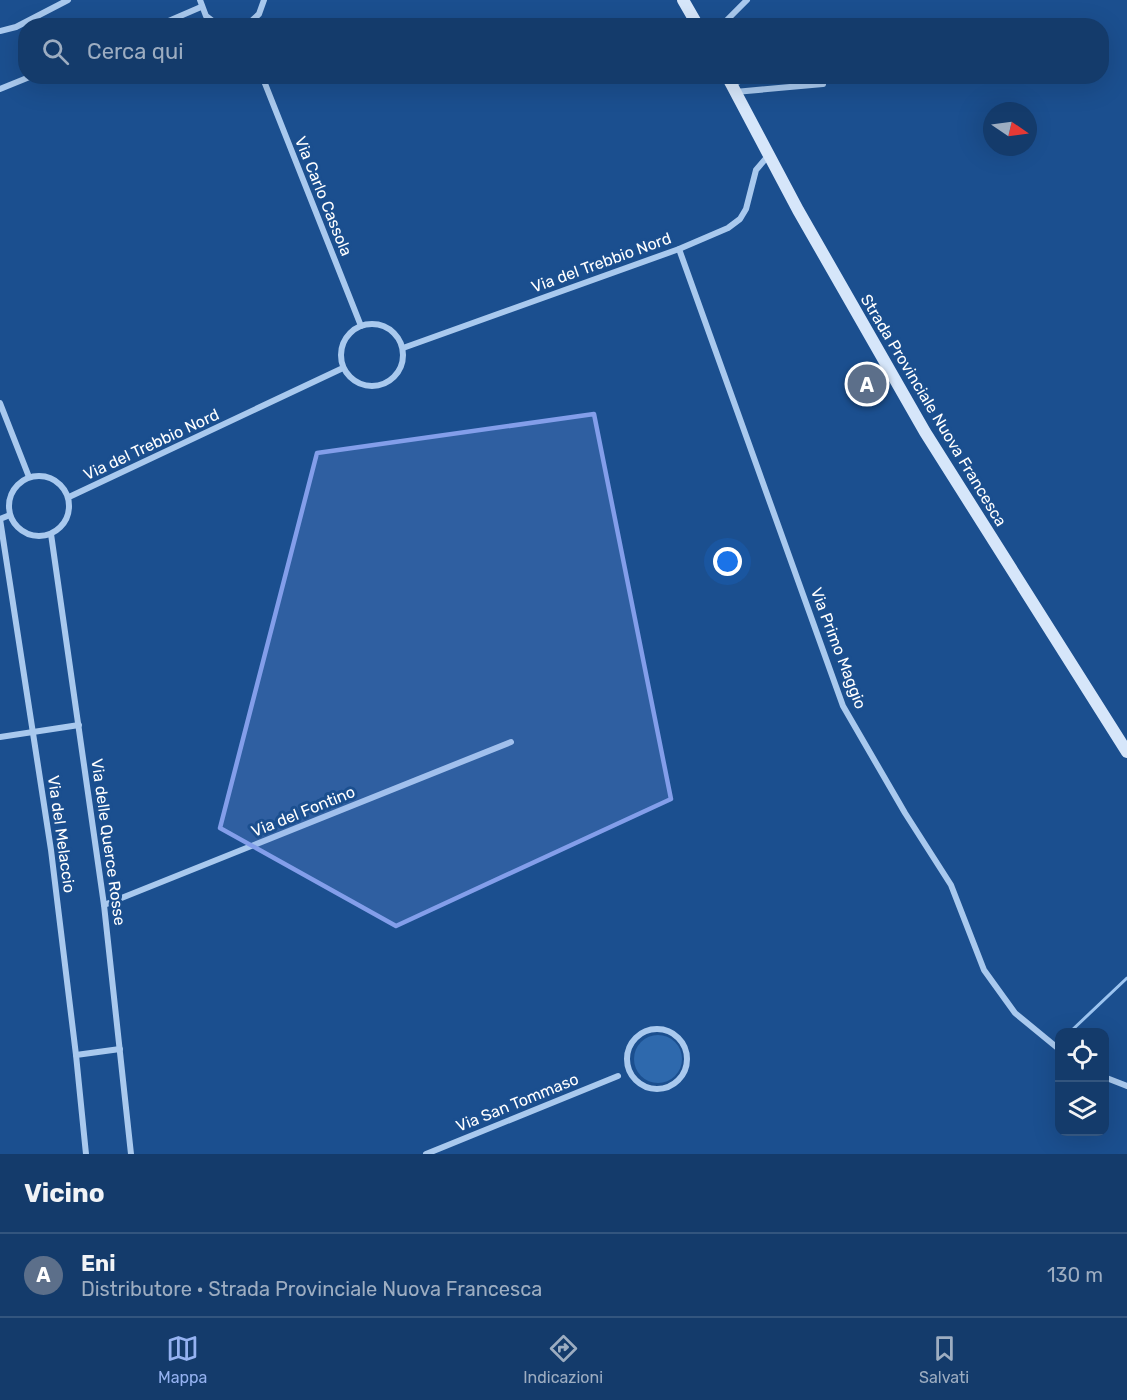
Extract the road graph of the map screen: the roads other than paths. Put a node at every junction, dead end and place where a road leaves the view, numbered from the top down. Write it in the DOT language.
graph roads {
  1 [pos="68,0"];
  2 [pos="264,0"];
  3 [pos="683,0"];
  4 [pos="747,0"];
  5 [pos="201,3"];
  6 [pos="33,18"];
  7 [pos="172,18"];
  8 [pos="209,18"];
  9 [pos="255,18"];
  10 [pos="693,18"];
  11 [pos="729,18"];
  12 [pos="18,25"];
  13 [pos="0,31"];
  14 [pos="18,82"];
  15 [pos="265,84"];
  16 [pos="731,84"];
  17 [pos="823,84"];
  18 [pos="0,89"];
  19 [pos="768,156"];
  20 [pos="679,249"];
  21 [pos="362,326"];
  22 [pos="403,348"];
  23 [pos="343,368"];
  24 [pos="0,404"];
  25 [pos="29,477"];
  26 [pos="69,498"];
  27 [pos="10,515"];
  28 [pos="0,519"];
  29 [pos="51,534"];
  30 [pos="79,725"];
  31 [pos="33,732"];
  32 [pos="0,737"];
  33 [pos="512,742"];
  34 [pos="1127,752"];
  35 [pos="104,906"];
  36 [pos="1055,1047"];
  37 [pos="120,1049"];
  38 [pos="76,1055"];
  39 [pos="628,1061"];
  40 [pos="618,1076"];
  41 [pos="635,1079"];
  42 [pos="1109,1079"];
  43 [pos="1127,1086"];
  44 [pos="86,1154"];
  45 [pos="131,1154"];
  46 [pos="426,1154"];
  1 -- 6 [label="street"];
  2 -- 9 [label="street"];
  3 -- 10 [label="main road"];
  4 -- 11 [label="street"];
  5 -- 7 [label="street"];
  5 -- 8 [label="street"];
  12 -- 13 [label="street"];
  14 -- 18 [label="street"];
  15 -- 21 [label="street, Via Carlo Cassola"];
  16 -- 17 [label="street"];
  16 -- 19 [label="main road, Strada Provinciale Nuova Francesca"];
  19 -- 20 [label="street, Via del Trebbio Nord"];
  19 -- 34 [label="main road, Strada Provinciale Nuova Francesca"];
  20 -- 22 [label="street, Via del Trebbio Nord"];
  20 -- 36 [label="street, Via Primo Maggio"];
  21 -- 22 [label="street"];
  21 -- 23 [label="street"];
  22 -- 23 [label="street"];
  23 -- 26 [label="street, Via del Trebbio Nord"];
  24 -- 25 [label="street"];
  25 -- 26 [label="street"];
  25 -- 27 [label="street"];
  26 -- 29 [label="street"];
  27 -- 28 [label="street"];
  27 -- 29 [label="street"];
  28 -- 31 [label="street, Via del Melaccio"];
  29 -- 30 [label="street, Via delle Querce Rosse"];
  30 -- 31 [label="street"];
  30 -- 35 [label="street, Via delle Querce Rosse"];
  31 -- 32 [label="street"];
  31 -- 38 [label="street, Via del Melaccio"];
  33 -- 35 [label="street, Via del Fontino"];
  35 -- 37 [label="street, Via delle Querce Rosse"];
  37 -- 38 [label="street"];
  37 -- 45 [label="street, Via delle Querce Rosse"];
  38 -- 44 [label="street, Via del Melaccio"];
  39 -- 40 [label="street"];
  39 -- 41 [label="street"];
  39 -- 41 [label="street"];
  40 -- 41 [label="street"];
  40 -- 46 [label="street, Via San Tommaso"];
  42 -- 43 [label="street"];
}
